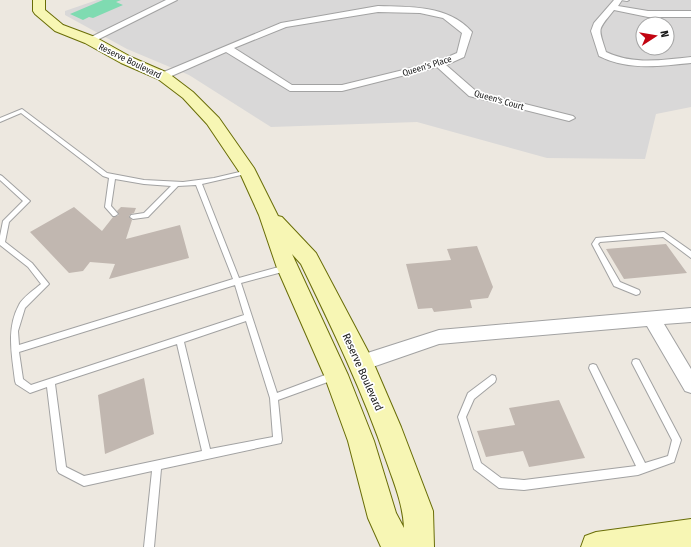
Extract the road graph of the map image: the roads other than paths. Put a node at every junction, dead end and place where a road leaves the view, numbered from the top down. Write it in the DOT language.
graph roads {
  1 [pos="39,0"];
  2 [pos="173,0"];
  3 [pos="623,0"];
  4 [pos="627,0"];
  5 [pos="615,3"];
  6 [pos="691,14"];
  7 [pos="90,40"];
  8 [pos="227,48"];
  9 [pos="691,60"];
  10 [pos="438,64"];
  11 [pos="162,76"];
  12 [pos="569,118"];
  13 [pos="0,120"];
  14 [pos="248,172"];
  15 [pos="0,177"];
  16 [pos="112,177"];
  17 [pos="198,182"];
  18 [pos="177,184"];
  19 [pos="115,214"];
  20 [pos="268,215"];
  21 [pos="133,217"];
  22 [pos="691,255"];
  23 [pos="287,268"];
  24 [pos="237,281"];
  25 [pos="636,292"];
  26 [pos="691,314"];
  27 [pos="249,317"];
  28 [pos="652,319"];
  29 [pos="180,339"];
  30 [pos="16,350"];
  31 [pos="636,363"];
  32 [pos="361,364"];
  33 [pos="593,368"];
  34 [pos="336,375"];
  35 [pos="492,379"];
  36 [pos="51,383"];
  37 [pos="691,385"];
  38 [pos="274,398"];
  39 [pos="207,455"];
  40 [pos="157,465"];
  41 [pos="640,469"];
  42 [pos="691,534"];
  43 [pos="149,547"];
  44 [pos="397,547"];
  45 [pos="419,547"];
  46 [pos="596,547"];
  1 -- 7 [label="street, Reserve Boulevard"];
  2 -- 7 [label="street"];
  3 -- 4 [label="lane"];
  5 -- 6 [label="street"];
  5 -- 9 [label="street"];
  7 -- 11 [label="street, Reserve Boulevard"];
  8 -- 10 [label="street, Queen's Place"];
  8 -- 10 [label="street, Queen's Place"];
  8 -- 11 [label="street, Queen's Place"];
  10 -- 12 [label="street, Queen's Court"];
  11 -- 14 [label="street, Reserve Boulevard"];
  13 -- 16 [label="lane"];
  14 -- 17 [label="lane"];
  14 -- 20 [label="street, Reserve Boulevard"];
  15 -- 30 [label="lane"];
  16 -- 18 [label="lane"];
  16 -- 19 [label="lane"];
  17 -- 18 [label="lane"];
  17 -- 24 [label="lane"];
  18 -- 21 [label="lane"];
  20 -- 23 [label="street, Reserve Boulevard"];
  20 -- 32 [label="street, Reserve Boulevard"];
  22 -- 25 [label="lane"];
  23 -- 24 [label="lane"];
  23 -- 34 [label="street, Reserve Boulevard"];
  24 -- 27 [label="lane"];
  24 -- 30 [label="lane"];
  26 -- 28 [label="street"];
  27 -- 29 [label="lane"];
  27 -- 38 [label="lane"];
  28 -- 32 [label="street"];
  28 -- 37 [label="street"];
  29 -- 36 [label="lane"];
  29 -- 39 [label="lane"];
  30 -- 36 [label="lane"];
  31 -- 41 [label="lane"];
  32 -- 34 [label="street"];
  32 -- 45 [label="street, Reserve Boulevard"];
  33 -- 41 [label="lane"];
  34 -- 38 [label="lane"];
  34 -- 44 [label="street, Reserve Boulevard"];
  35 -- 41 [label="lane"];
  36 -- 40 [label="lane"];
  38 -- 39 [label="lane"];
  39 -- 40 [label="lane"];
  40 -- 43 [label="lane"];
  42 -- 46 [label="street"];
}
